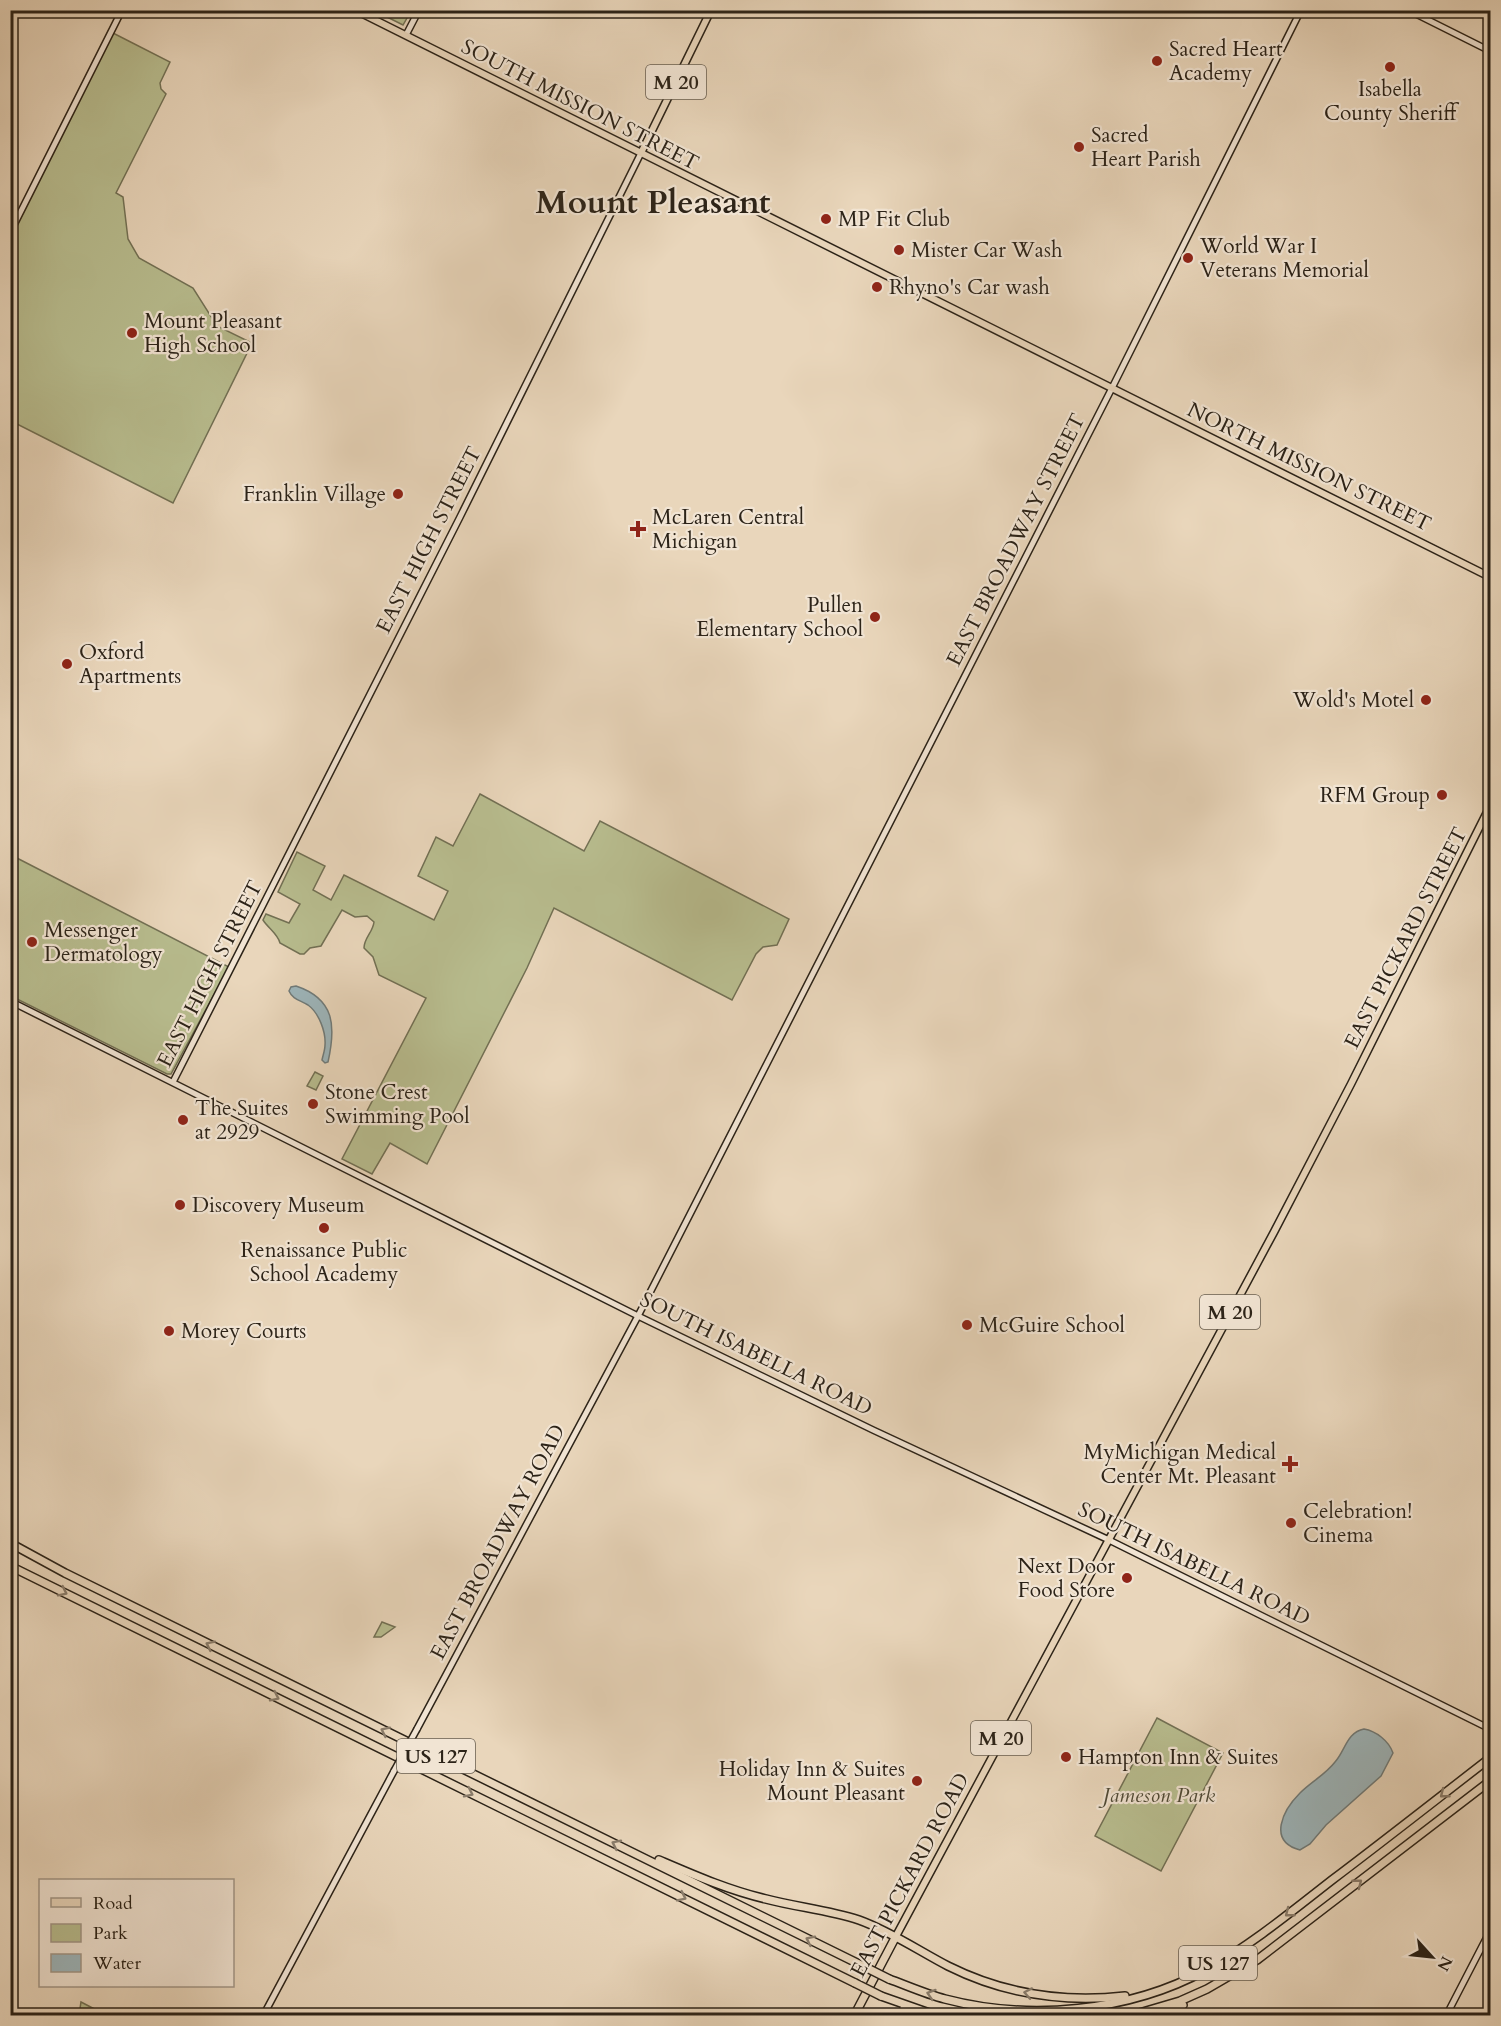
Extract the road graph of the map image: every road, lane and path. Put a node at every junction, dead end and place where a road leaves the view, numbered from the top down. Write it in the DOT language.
graph roads {
  1 [pos="122,10"];
  2 [pos="355,10"];
  3 [pos="419,10"];
  4 [pos="711,10"];
  5 [pos="1301,10"];
  6 [pos="1408,10"];
  7 [pos="406,35"];
  8 [pos="1491,51"];
  9 [pos="640,153"];
  10 [pos="10,233"];
  11 [pos="1112,388"];
  12 [pos="1491,577"];
  13 [pos="1491,806"];
  14 [pos="10,1001"];
  15 [pos="173,1082"];
  16 [pos="758,1082"];
  17 [pos="1351,1084"];
  18 [pos="638,1316"];
  19 [pos="1109,1540"];
  20 [pos="10,1543"];
  21 [pos="10,1566"];
  22 [pos="1491,1728"];
  23 [pos="1491,1758"];
  24 [pos="1491,1781"];
  25 [pos="633,1852"];
  26 [pos="1491,1931"];
  27 [pos="895,1938"];
  28 [pos="1207,1989"];
  29 [pos="1149,1994"];
  30 [pos="892,2000"];
  31 [pos="263,2016"];
  32 [pos="854,2016"];
  33 [pos="917,2016"];
  34 [pos="938,2016"];
  35 [pos="1129,2016"];
  36 [pos="1154,2016"];
  37 [pos="1446,2016"];
  1 -- 10 [label="street"];
  2 -- 7 [label="main road, SOUTH MISSION STREET"];
  3 -- 7 [label="street"];
  4 -- 9 [label="main road, EAST HIGH STREET / M 20"];
  5 -- 11 [label="street, EAST BROADWAY STREET"];
  6 -- 8 [label="street"];
  7 -- 9 [label="main road, SOUTH MISSION STREET"];
  9 -- 11 [label="main road, SOUTH MISSION STREET"];
  9 -- 15 [label="street, EAST HIGH STREET"];
  11 -- 12 [label="main road, NORTH MISSION STREET"];
  11 -- 16 [label="street, EAST BROADWAY STREET"];
  13 -- 17 [label="main road, EAST PICKARD STREET / M 20"];
  14 -- 15 [label="street, SOUTH ISABELLA ROAD"];
  15 -- 18 [label="street, SOUTH ISABELLA ROAD"];
  16 -- 18 [label="street, EAST BROADWAY ROAD"];
  17 -- 19 [label="main road, EAST PICKARD ROAD / M 20"];
  18 -- 19 [label="street, SOUTH ISABELLA ROAD"];
  18 -- 31 [label="street, EAST BROADWAY ROAD, bridge"];
  19 -- 22 [label="street, SOUTH ISABELLA ROAD"];
  19 -- 27 [label="main road, EAST PICKARD ROAD / M 20"];
  25 -- 20 [label="highway, US 127, one-way"];
  21 -- 30 [label="highway, US 127, one-way, bridge"];
  23 -- 29 [label="highway, US 127, one-way"];
  28 -- 24 [label="highway, US 127, one-way"];
  25 -- 27 [label="highway"];
  29 -- 25 [label="highway, US 127, one-way, bridge"];
  26 -- 37 [label="street"];
  29 -- 27 [label="highway, one-way"];
  27 -- 32 [label="highway, EAST PICKARD ROAD / M 20"];
  28 -- 35 [label="highway, US 127"];
  28 -- 36 [label="highway"];
  30 -- 33 [label="highway"];
  30 -- 34 [label="highway, US 127"];
}
